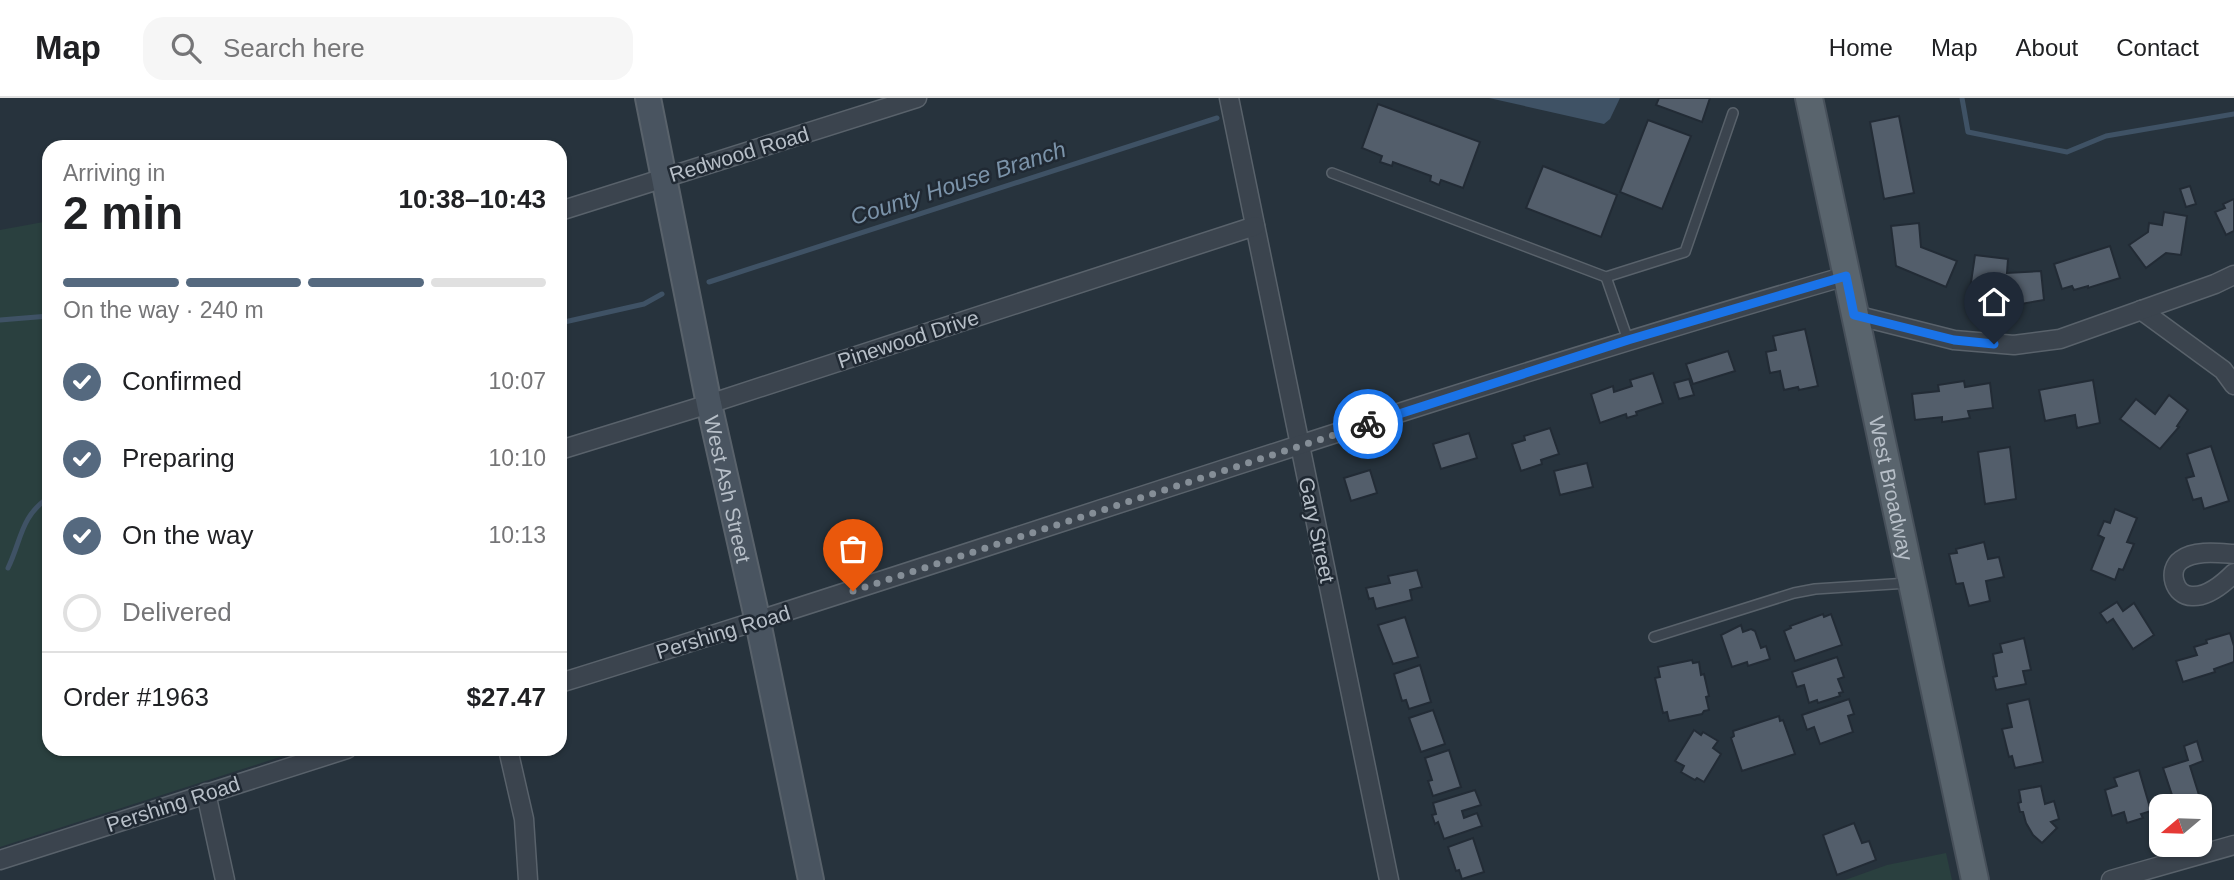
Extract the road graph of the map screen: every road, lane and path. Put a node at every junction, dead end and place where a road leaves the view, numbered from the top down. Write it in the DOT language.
graph roads {
  1 [pos="648,98"];
  2 [pos="917,98"];
  3 [pos="1229,98"];
  4 [pos="1809,98"];
  5 [pos="1733,113"];
  6 [pos="1332,173"];
  7 [pos="664,178"];
  8 [pos="567,209"];
  9 [pos="1255,226"];
  10 [pos="2234,275"];
  11 [pos="1846,276"];
  12 [pos="1606,277"];
  13 [pos="2141,310"];
  14 [pos="1854,315"];
  15 [pos="1628,340"];
  16 [pos="2234,385"];
  17 [pos="709,404"];
  18 [pos="1300,447"];
  19 [pos="567,448"];
  20 [pos="2234,554"];
  21 [pos="2234,573"];
  22 [pos="1910,582"];
  23 [pos="758,622"];
  24 [pos="1654,637"];
  25 [pos="567,681"];
  26 [pos="325,756"];
  27 [pos="510,756"];
  28 [pos="206,793"];
  29 [pos="2234,845"];
  30 [pos="0,860"];
  31 [pos="225,880"];
  32 [pos="528,880"];
  33 [pos="811,880"];
  34 [pos="1388,880"];
  35 [pos="1975,880"];
  36 [pos="2110,880"];
  1 -- 7 [label="street, West Ash Street"];
  2 -- 7 [label="street, Redwood Road"];
  3 -- 9 [label="street, Gary Street"];
  4 -- 11 [label="main road, West Broadway"];
  5 -- 12 [label="lane"];
  6 -- 12 [label="lane"];
  7 -- 8 [label="street, Redwood Road"];
  7 -- 17 [label="street, West Ash Street"];
  9 -- 17 [label="street, Pinewood Drive"];
  9 -- 18 [label="street, Gary Street"];
  10 -- 13 [label="street"];
  11 -- 14 [label="main road, West Broadway"];
  11 -- 15 [label="street, Pershing Road"];
  12 -- 15 [label="lane"];
  13 -- 14 [label="street"];
  13 -- 16 [label="street"];
  14 -- 22 [label="main road, West Broadway"];
  15 -- 18 [label="street, Pershing Road"];
  17 -- 19 [label="street, Pinewood Drive"];
  17 -- 23 [label="street, West Ash Street"];
  18 -- 23 [label="street, Pershing Road"];
  18 -- 34 [label="street, Gary Street"];
  20 -- 21 [label="street"];
  22 -- 24 [label="lane"];
  22 -- 35 [label="main road, West Broadway"];
  23 -- 25 [label="street, Pershing Road"];
  23 -- 33 [label="street, West Ash Street"];
  26 -- 28 [label="street, Pershing Road"];
  27 -- 32 [label="street"];
  28 -- 30 [label="street, Pershing Road"];
  28 -- 31 [label="street"];
  29 -- 36 [label="street"];
}
